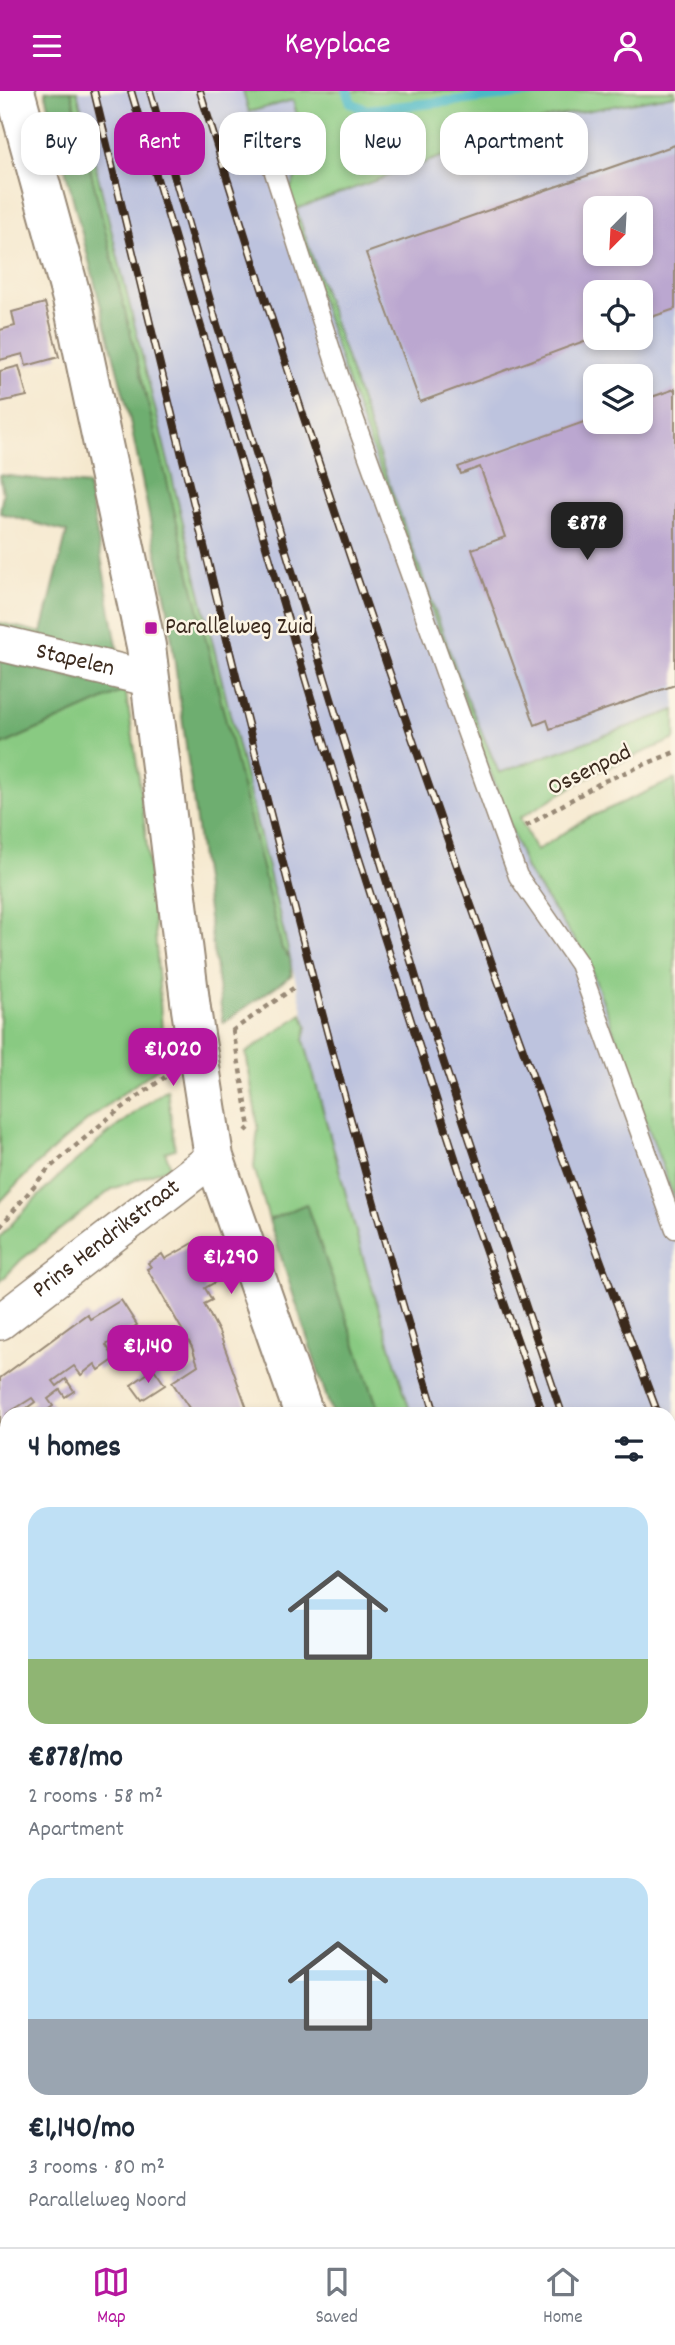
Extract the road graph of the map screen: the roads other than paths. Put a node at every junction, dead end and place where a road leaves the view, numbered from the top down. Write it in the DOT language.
graph roads {
  1 [pos="15,91"];
  2 [pos="275,175"];
  3 [pos="0,643"];
  4 [pos="151,678"];
  5 [pos="214,1157"];
  6 [pos="675,1229"];
  7 [pos="0,1322"];
  8 [pos="302,1407"];
  1 -- 4 [label="street"];
  2 -- 6 [label="lane"];
  3 -- 4 [label="street, Stapelen"];
  4 -- 5 [label="street"];
  5 -- 7 [label="street, Prins Hendrikstraat"];
  5 -- 8 [label="street"];
}
